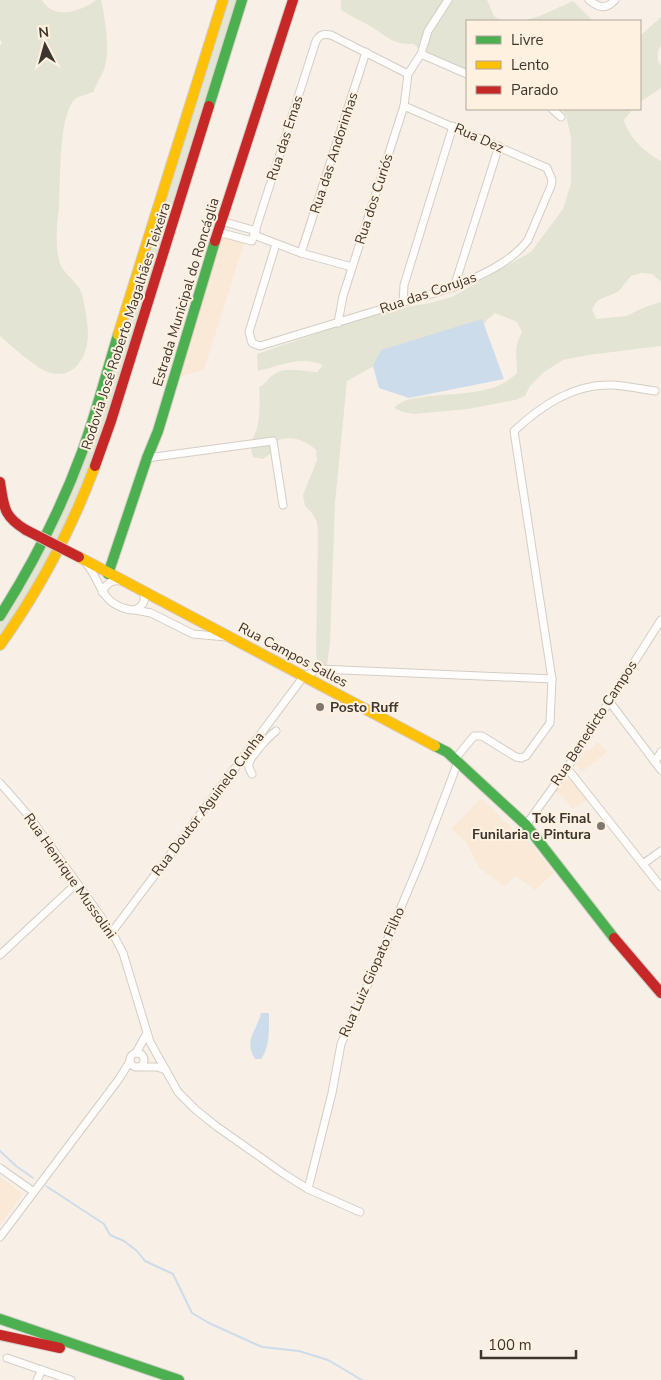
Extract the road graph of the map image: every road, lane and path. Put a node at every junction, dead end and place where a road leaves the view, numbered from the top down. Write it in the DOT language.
graph roads {
  1 [pos="224,0"];
  2 [pos="242,0"];
  3 [pos="293,0"];
  4 [pos="448,0"];
  5 [pos="589,0"];
  6 [pos="615,0"];
  7 [pos="366,52"];
  8 [pos="421,54"];
  9 [pos="408,74"];
  10 [pos="466,74"];
  11 [pos="404,106"];
  12 [pos="553,110"];
  13 [pos="561,117"];
  14 [pos="453,126"];
  15 [pos="499,146"];
  16 [pos="551,174"];
  17 [pos="221,221"];
  18 [pos="218,232"];
  19 [pos="254,236"];
  20 [pos="276,244"];
  21 [pos="301,253"];
  22 [pos="352,267"];
  23 [pos="454,287"];
  24 [pos="403,303"];
  25 [pos="338,323"];
  26 [pos="655,391"];
  27 [pos="147,458"];
  28 [pos="0,482"];
  29 [pos="282,506"];
  30 [pos="80,558"];
  31 [pos="108,574"];
  32 [pos="121,581"];
  33 [pos="102,592"];
  34 [pos="143,592"];
  35 [pos="134,610"];
  36 [pos="0,616"];
  37 [pos="661,620"];
  38 [pos="228,637"];
  39 [pos="0,645"];
  40 [pos="304,676"];
  41 [pos="552,679"];
  42 [pos="610,701"];
  43 [pos="276,731"];
  44 [pos="661,752"];
  45 [pos="457,760"];
  46 [pos="655,762"];
  47 [pos="566,768"];
  48 [pos="661,770"];
  49 [pos="252,774"];
  50 [pos="0,783"];
  51 [pos="526,825"];
  52 [pos="661,851"];
  53 [pos="643,864"];
  54 [pos="76,883"];
  55 [pos="661,887"];
  56 [pos="112,932"];
  57 [pos="0,955"];
  58 [pos="661,993"];
  59 [pos="147,1033"];
  60 [pos="150,1042"];
  61 [pos="136,1053"];
  62 [pos="146,1055"];
  63 [pos="160,1059"];
  64 [pos="130,1061"];
  65 [pos="139,1067"];
  66 [pos="166,1070"];
  67 [pos="119,1079"];
  68 [pos="0,1168"];
  69 [pos="308,1189"];
  70 [pos="34,1192"];
  71 [pos="360,1212"];
  72 [pos="0,1237"];
  73 [pos="0,1319"];
  74 [pos="0,1327"];
  75 [pos="0,1335"];
  76 [pos="60,1348"];
  77 [pos="7,1358"];
  78 [pos="42,1370"];
  79 [pos="37,1380"];
  80 [pos="71,1380"];
  81 [pos="156,1380"];
  82 [pos="179,1380"];
  1 -- 36 [label="main road, Rodovia José Roberto Magalhães Teixeira"];
  2 -- 39 [label="main road, Rodovia José Roberto Magalhães Teixeira"];
  3 -- 17 [label="main road, Estrada Municipal do Roncáglia"];
  4 -- 8 [label="street"];
  5 -- 6 [label="street"];
  7 -- 9 [label="street"];
  7 -- 19 [label="street, Rua das Emas"];
  7 -- 21 [label="street, Rua das Andorinhas"];
  8 -- 9 [label="street"];
  8 -- 10 [label="street"];
  9 -- 11 [label="street, Rua dos Curiós"];
  11 -- 14 [label="street, Rua Dez"];
  11 -- 22 [label="street, Rua dos Curiós"];
  12 -- 13 [label="street"];
  14 -- 15 [label="street, Rua Dez"];
  14 -- 24 [label="street"];
  15 -- 16 [label="street, Rua Dez"];
  15 -- 23 [label="street"];
  16 -- 23 [label="street, Rua das Corujas"];
  17 -- 18 [label="main road, Estrada Municipal do Roncáglia"];
  17 -- 19 [label="street"];
  18 -- 19 [label="street"];
  18 -- 27 [label="main road, Estrada Municipal do Roncáglia"];
  19 -- 20 [label="street"];
  20 -- 21 [label="street"];
  20 -- 25 [label="street, Rua das Corujas"];
  21 -- 22 [label="street"];
  22 -- 25 [label="street, Rua dos Curiós"];
  23 -- 24 [label="street, Rua das Corujas"];
  24 -- 25 [label="street, Rua das Corujas"];
  26 -- 41 [label="street"];
  27 -- 29 [label="street"];
  27 -- 31 [label="main road, Estrada Municipal do Roncáglia"];
  28 -- 30 [label="main road, Rua Campos Salles, bridge"];
  30 -- 31 [label="main road, Rua Campos Salles"];
  30 -- 33 [label="street"];
  31 -- 32 [label="main road, Rua Campos Salles"];
  31 -- 33 [label="street, Estrada Municipal do Roncáglia"];
  32 -- 33 [label="street"];
  32 -- 34 [label="main road, Rua Campos Salles"];
  33 -- 35 [label="street"];
  34 -- 35 [label="street"];
  34 -- 38 [label="main road, Rua Campos Salles"];
  35 -- 38 [label="street"];
  37 -- 42 [label="street, Rua Benedicto Campos"];
  38 -- 40 [label="main road, Rua Campos Salles"];
  40 -- 41 [label="street"];
  40 -- 45 [label="main road, Rua Campos Salles"];
  40 -- 56 [label="street, Rua Doutor Aguinelo Cunha"];
  41 -- 45 [label="street, Rua Luiz Giopato Filho"];
  42 -- 46 [label="street"];
  42 -- 47 [label="street, Rua Benedicto Campos"];
  43 -- 49 [label="street"];
  44 -- 46 [label="street"];
  45 -- 51 [label="main road, Rua Campos Salles"];
  45 -- 69 [label="street, Rua Luiz Giopato Filho"];
  46 -- 48 [label="street"];
  47 -- 51 [label="street, Rua Benedicto Campos"];
  47 -- 53 [label="street"];
  50 -- 54 [label="street, Rua Henrique Mussolini"];
  51 -- 58 [label="main road, Rua Campos Salles"];
  52 -- 53 [label="street"];
  53 -- 55 [label="street"];
  54 -- 56 [label="street, Rua Henrique Mussolini"];
  54 -- 57 [label="street"];
  56 -- 59 [label="street, Rua Henrique Mussolini"];
  59 -- 60 [label="street, Rua Henrique Mussolini"];
  59 -- 61 [label="street"];
  60 -- 62 [label="street"];
  60 -- 63 [label="street, Rua Henrique Mussolini"];
  61 -- 62 [label="street"];
  61 -- 64 [label="street"];
  62 -- 63 [label="street"];
  62 -- 65 [label="street"];
  63 -- 66 [label="street, Rua Henrique Mussolini"];
  64 -- 65 [label="street"];
  64 -- 67 [label="street"];
  65 -- 66 [label="street"];
  65 -- 67 [label="street"];
  66 -- 69 [label="street, Rua Henrique Mussolini"];
  67 -- 70 [label="street"];
  68 -- 70 [label="street"];
  69 -- 71 [label="street, Rua Henrique Mussolini"];
  70 -- 72 [label="street"];
  73 -- 82 [label="main road"];
  74 -- 76 [label="main road"];
  75 -- 76 [label="main road"];
  76 -- 81 [label="main road"];
  77 -- 78 [label="street"];
  78 -- 79 [label="street"];
  78 -- 80 [label="street"];
}
